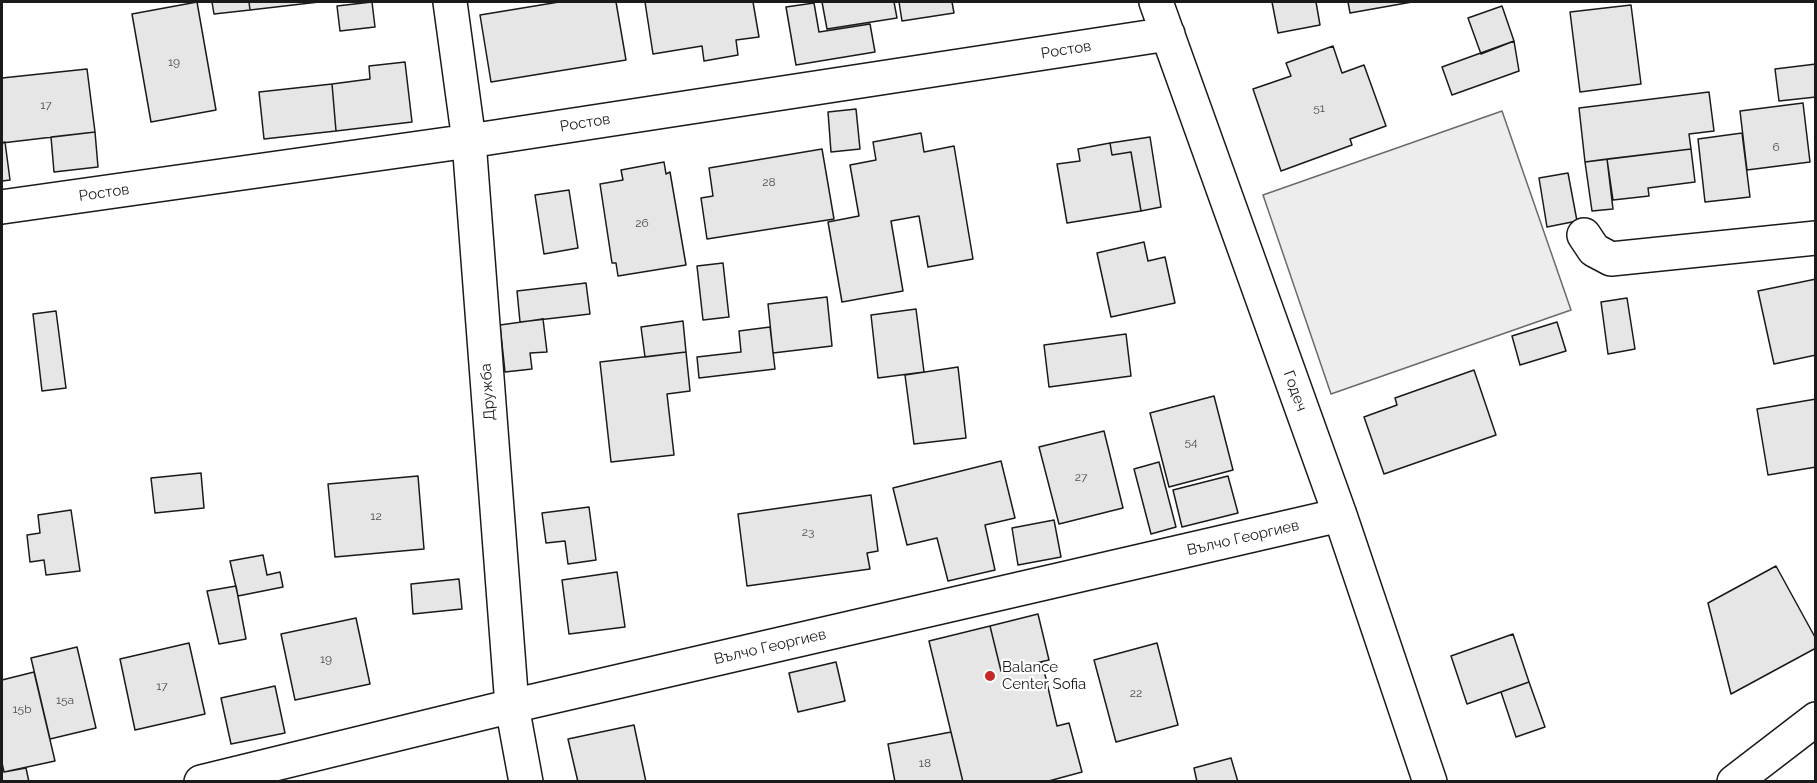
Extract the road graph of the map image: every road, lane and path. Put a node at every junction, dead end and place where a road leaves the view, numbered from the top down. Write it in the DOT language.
graph roads {
  1 [pos="450,2"];
  2 [pos="1156,2"];
  3 [pos="1168,34"];
  4 [pos="469,141"];
  5 [pos="2,207"];
  6 [pos="1584,235"];
  7 [pos="1815,238"];
  8 [pos="1340,515"];
  9 [pos="512,706"];
  10 [pos="1815,719"];
  11 [pos="201,782"];
  12 [pos="526,782"];
  13 [pos="1430,782"];
  14 [pos="1734,782"];
  1 -- 4 [label="street, Дружба"];
  2 -- 3 [label="street, Годеч"];
  3 -- 4 [label="street, Ростов"];
  3 -- 8 [label="street, Годеч"];
  4 -- 5 [label="street, Ростов"];
  4 -- 9 [label="street, Дружба"];
  6 -- 7 [label="street"];
  8 -- 9 [label="street, Вълчо Георгиев"];
  8 -- 13 [label="street, Годеч"];
  9 -- 11 [label="street, Вълчо Георгиев"];
  9 -- 12 [label="street, Дружба"];
  10 -- 14 [label="street"];
}
